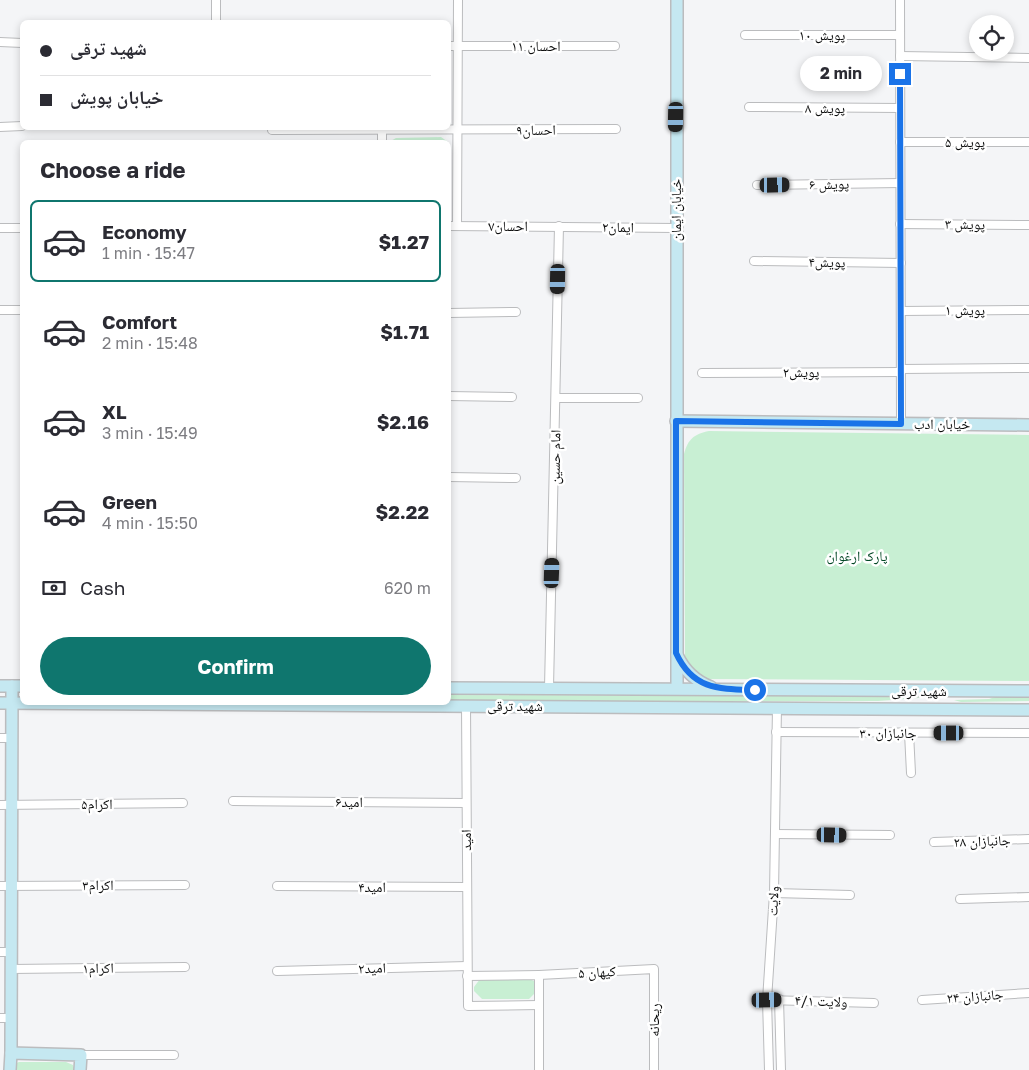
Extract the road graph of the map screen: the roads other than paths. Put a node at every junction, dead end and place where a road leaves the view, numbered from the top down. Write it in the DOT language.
graph roads {
  1 [pos="216,0"];
  2 [pos="458,0"];
  3 [pos="677,0"];
  4 [pos="900,0"];
  5 [pos="216,20"];
  6 [pos="744,35"];
  7 [pos="900,35"];
  8 [pos="0,42"];
  9 [pos="20,43"];
  10 [pos="451,46"];
  11 [pos="458,46"];
  12 [pos="615,46"];
  13 [pos="900,56"];
  14 [pos="1029,58"];
  15 [pos="749,108"];
  16 [pos="900,108"];
  17 [pos="20,126"];
  18 [pos="0,127"];
  19 [pos="616,129"];
  20 [pos="272,130"];
  21 [pos="382,130"];
  22 [pos="456,130"];
  23 [pos="382,140"];
  24 [pos="900,142"];
  25 [pos="1029,142"];
  26 [pos="900,183"];
  27 [pos="757,185"];
  28 [pos="900,224"];
  29 [pos="1029,225"];
  30 [pos="453,226"];
  31 [pos="559,226"];
  32 [pos="0,228"];
  33 [pos="20,228"];
  34 [pos="676,228"];
  35 [pos="754,261"];
  36 [pos="900,262"];
  37 [pos="0,310"];
  38 [pos="20,310"];
  39 [pos="1029,310"];
  40 [pos="901,311"];
  41 [pos="516,312"];
  42 [pos="451,313"];
  43 [pos="1029,368"];
  44 [pos="901,371"];
  45 [pos="702,373"];
  46 [pos="451,396"];
  47 [pos="512,397"];
  48 [pos="556,398"];
  49 [pos="638,398"];
  50 [pos="676,421"];
  51 [pos="901,424"];
  52 [pos="1029,425"];
  53 [pos="451,477"];
  54 [pos="516,478"];
  55 [pos="676,653"];
  56 [pos="0,686"];
  57 [pos="17,686"];
  58 [pos="451,688"];
  59 [pos="549,688"];
  60 [pos="677,688"];
  61 [pos="718,689"];
  62 [pos="943,691"];
  63 [pos="1029,691"];
  64 [pos="6,703"];
  65 [pos="20,703"];
  66 [pos="451,705"];
  67 [pos="466,705"];
  68 [pos="778,707"];
  69 [pos="943,709"];
  70 [pos="1029,710"];
  71 [pos="776,732"];
  72 [pos="909,733"];
  73 [pos="1029,733"];
  74 [pos="0,738"];
  75 [pos="12,738"];
  76 [pos="911,773"];
  77 [pos="233,801"];
  78 [pos="466,803"];
  79 [pos="12,804"];
  80 [pos="182,804"];
  81 [pos="0,805"];
  82 [pos="774,834"];
  83 [pos="890,836"];
  84 [pos="1029,840"];
  85 [pos="934,842"];
  86 [pos="185,885"];
  87 [pos="0,886"];
  88 [pos="12,886"];
  89 [pos="277,886"];
  90 [pos="466,887"];
  91 [pos="774,893"];
  92 [pos="850,895"];
  93 [pos="1029,897"];
  94 [pos="960,899"];
  95 [pos="6,952"];
  96 [pos="467,966"];
  97 [pos="185,967"];
  98 [pos="11,969"];
  99 [pos="654,969"];
  100 [pos="277,971"];
  101 [pos="539,975"];
  102 [pos="468,976"];
  103 [pos="1029,993"];
  104 [pos="779,999"];
  105 [pos="767,1000"];
  106 [pos="922,1000"];
  107 [pos="874,1003"];
  108 [pos="539,1006"];
  109 [pos="5,1018"];
  110 [pos="10,1053"];
  111 [pos="80,1054"];
  112 [pos="174,1056"];
  113 [pos="10,1070"];
  114 [pos="80,1070"];
  115 [pos="539,1070"];
  116 [pos="654,1070"];
  117 [pos="769,1070"];
  118 [pos="781,1070"];
  1 -- 5 [label="street"];
  2 -- 11 [label="street"];
  3 -- 34 [label="main road, خیابان ایمان"];
  4 -- 7 [label="street"];
  6 -- 7 [label="street, پویش ۱۰"];
  7 -- 13 [label="street"];
  8 -- 9 [label="street"];
  10 -- 11 [label="street, احسان ۱۱"];
  11 -- 12 [label="street, احسان ۱۱"];
  11 -- 22 [label="street"];
  13 -- 14 [label="street"];
  13 -- 16 [label="street"];
  15 -- 16 [label="street, پویش ۸"];
  16 -- 24 [label="street"];
  17 -- 18 [label="street"];
  19 -- 22 [label="street, احسان۹"];
  20 -- 21 [label="street, احسان۹"];
  21 -- 22 [label="street, احسان۹"];
  21 -- 23 [label="street"];
  22 -- 30 [label="street"];
  24 -- 25 [label="street, پویش ۵"];
  24 -- 26 [label="street"];
  26 -- 27 [label="street, پویش ۶"];
  26 -- 28 [label="street"];
  28 -- 29 [label="street, پویش ۳"];
  28 -- 36 [label="street"];
  30 -- 31 [label="street, احسان۷"];
  31 -- 34 [label="street, ایمان۲"];
  31 -- 48 [label="street, امام حسین"];
  32 -- 33 [label="street"];
  34 -- 50 [label="main road, خیابان ایمان"];
  35 -- 36 [label="street, پویش۴"];
  36 -- 40 [label="street"];
  37 -- 38 [label="street"];
  39 -- 40 [label="street, پویش ۱"];
  40 -- 44 [label="street"];
  41 -- 42 [label="street"];
  43 -- 44 [label="street, پویش۲"];
  44 -- 45 [label="street, پویش۲"];
  44 -- 51 [label="street"];
  46 -- 47 [label="street"];
  48 -- 49 [label="street"];
  48 -- 59 [label="street, امام حسین"];
  50 -- 51 [label="main road, خیابان ادب"];
  50 -- 55 [label="main road, خیابان ایمان"];
  51 -- 52 [label="main road, خیابان ادب"];
  53 -- 54 [label="street"];
  55 -- 60 [label="main road, خیابان ایمان"];
  55 -- 61 [label="main road"];
  56 -- 57 [label="main road"];
  57 -- 64 [label="main road"];
  58 -- 59 [label="main road, شهید ترقی"];
  59 -- 60 [label="main road, شهید ترقی"];
  60 -- 61 [label="main road, شهید ترقی"];
  61 -- 62 [label="main road, شهید ترقی"];
  62 -- 63 [label="main road, شهید ترقی"];
  62 -- 69 [label="main road"];
  64 -- 65 [label="main road, شهید ترقی"];
  64 -- 75 [label="main road"];
  66 -- 67 [label="main road, شهید ترقی"];
  67 -- 68 [label="main road, شهید ترقی"];
  67 -- 78 [label="street, امید"];
  68 -- 69 [label="main road, شهید ترقی"];
  68 -- 71 [label="street, ولایت"];
  69 -- 70 [label="main road, شهید ترقی"];
  71 -- 72 [label="street, جانبازان ۳۰"];
  71 -- 82 [label="street, ولایت"];
  72 -- 73 [label="street, جانبازان ۳۰"];
  72 -- 76 [label="street"];
  74 -- 75 [label="street"];
  75 -- 79 [label="main road"];
  77 -- 78 [label="street, امید۶"];
  78 -- 90 [label="street, امید"];
  79 -- 80 [label="street, اکرام۵"];
  79 -- 81 [label="street, اکرام۵"];
  79 -- 88 [label="main road"];
  82 -- 83 [label="street"];
  82 -- 91 [label="street, ولایت"];
  84 -- 85 [label="street, جانبازان ۲۸"];
  86 -- 88 [label="street, اکرام۳"];
  87 -- 88 [label="street, اکرام۳"];
  88 -- 95 [label="main road"];
  89 -- 90 [label="street, امید۴"];
  90 -- 96 [label="street, امید"];
  91 -- 92 [label="street"];
  91 -- 105 [label="street, ولایت"];
  93 -- 94 [label="street"];
  95 -- 98 [label="main road"];
  96 -- 100 [label="street, امید۲"];
  96 -- 102 [label="street, امید"];
  97 -- 98 [label="street, اکرام۱"];
  98 -- 109 [label="main road"];
  99 -- 101 [label="street, کیهان ۵"];
  99 -- 116 [label="street, ریحانه"];
  101 -- 102 [label="street"];
  101 -- 108 [label="street"];
  102 -- 108 [label="street, امید"];
  103 -- 106 [label="street, جانبازان ۲۴"];
  104 -- 105 [label="street, ولایت ۴/۱"];
  104 -- 107 [label="street, ولایت ۴/۱"];
  104 -- 118 [label="street"];
  105 -- 117 [label="street, ولایت"];
  108 -- 115 [label="street"];
  109 -- 110 [label="main road"];
  110 -- 111 [label="main road"];
  110 -- 113 [label="main road"];
  111 -- 112 [label="street"];
  111 -- 114 [label="main road"];
}
